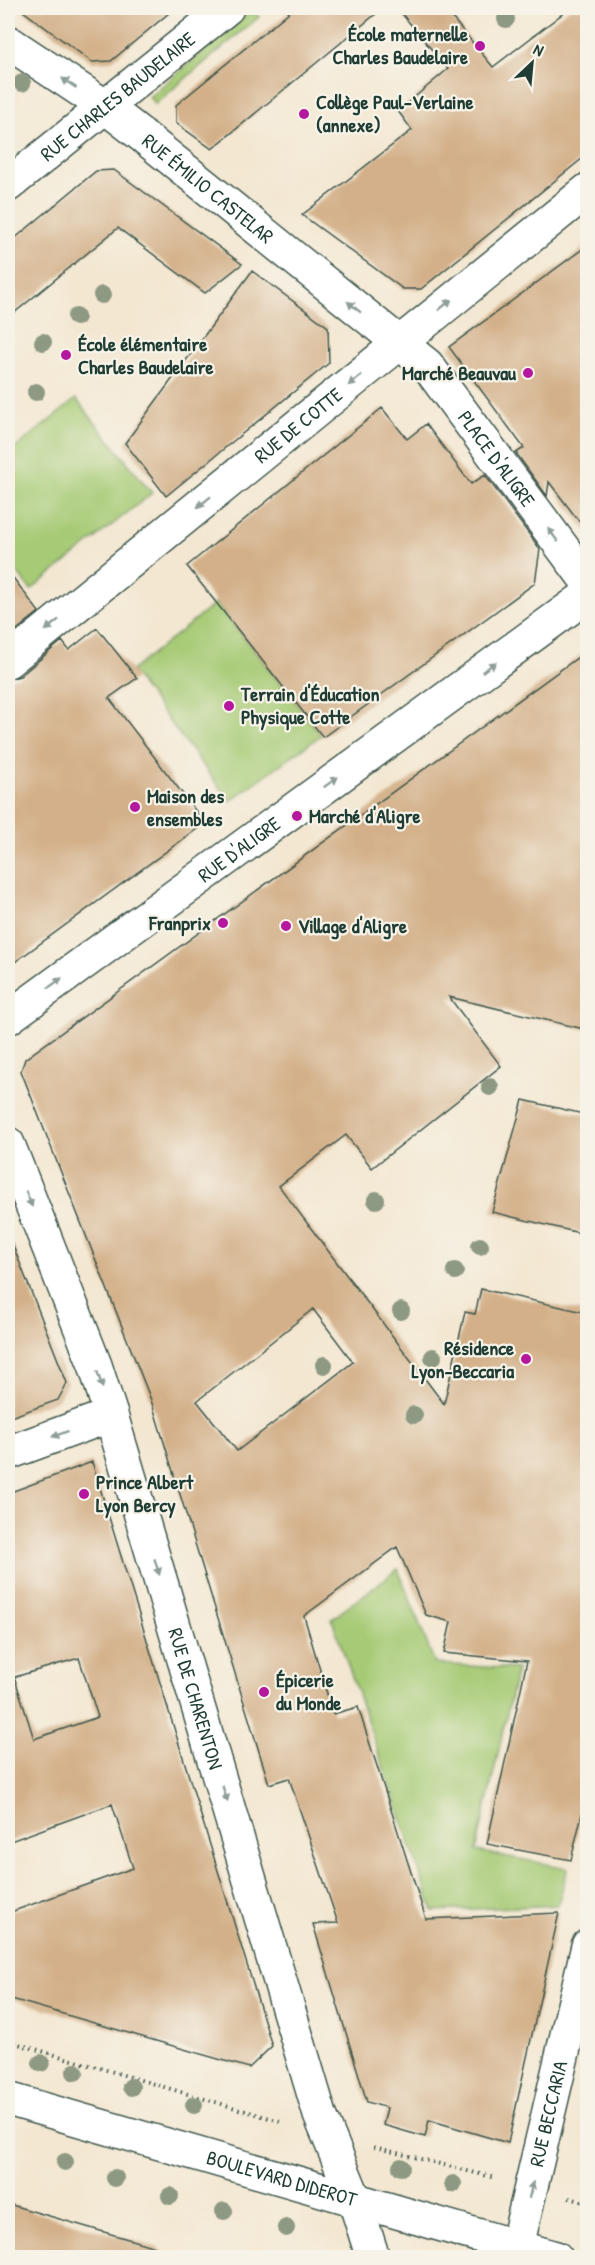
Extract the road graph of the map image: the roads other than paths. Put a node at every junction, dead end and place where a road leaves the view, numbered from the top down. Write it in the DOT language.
graph roads {
  1 [pos="227,8"];
  2 [pos="8,42"];
  3 [pos="103,105"];
  4 [pos="8,185"];
  5 [pos="588,190"];
  6 [pos="401,343"];
  7 [pos="588,582"];
  8 [pos="588,595"];
  9 [pos="8,661"];
  10 [pos="8,1018"];
  11 [pos="8,1144"];
  12 [pos="111,1415"];
  13 [pos="8,1453"];
  14 [pos="588,1946"];
  15 [pos="8,2099"];
  16 [pos="354,2198"];
  17 [pos="517,2247"];
  18 [pos="373,2258"];
  19 [pos="556,2258"];
  1 -- 3 [label="street, RUE CHARLES BAUDELAIRE"];
  3 -- 2 [label="street, RUE ÉMILIO CASTELAR, one-way"];
  3 -- 4 [label="street, RUE CHARLES BAUDELAIRE"];
  6 -- 3 [label="street, RUE ÉMILIO CASTELAR, one-way"];
  6 -- 5 [label="street, RUE DE COTTE, one-way"];
  7 -- 6 [label="street, PLACE D'ALIGRE, one-way"];
  6 -- 9 [label="street, RUE DE COTTE, one-way"];
  10 -- 8 [label="street, RUE D'ALIGRE, one-way"];
  11 -- 12 [label="street, RUE DE CHARENTON, one-way"];
  12 -- 13 [label="street, one-way"];
  12 -- 16 [label="street, RUE DE CHARENTON, one-way"];
  17 -- 14 [label="street, RUE BECCARIA, one-way"];
  15 -- 16 [label="street, BOULEVARD DIDEROT"];
  16 -- 17 [label="street, BOULEVARD DIDEROT"];
  16 -- 18 [label="street, RUE DE CHARENTON"];
  17 -- 19 [label="street, BOULEVARD DIDEROT"];
}
